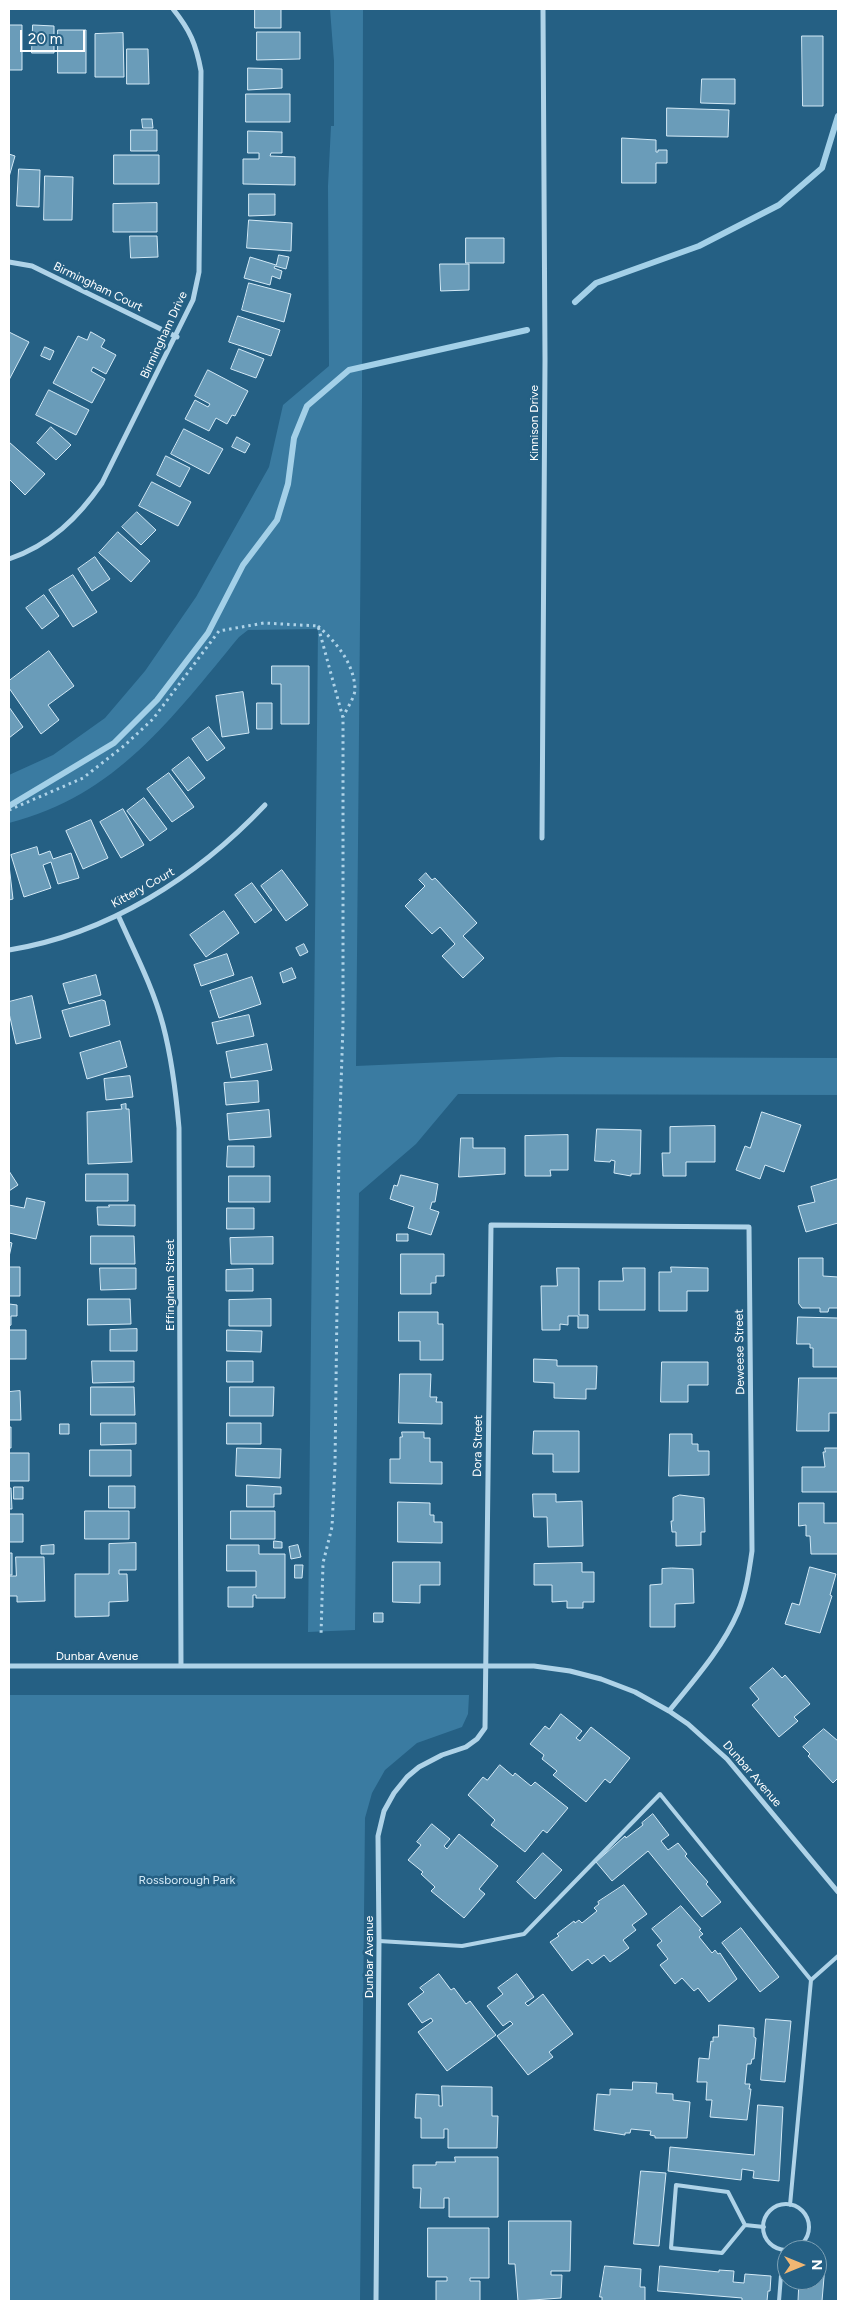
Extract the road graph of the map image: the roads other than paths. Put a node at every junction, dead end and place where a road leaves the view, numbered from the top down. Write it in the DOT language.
graph roads {
  1 [pos="173,9"];
  2 [pos="543,9"];
  3 [pos="9,262"];
  4 [pos="177,337"];
  5 [pos="9,559"];
  6 [pos="265,805"];
  7 [pos="542,838"];
  8 [pos="118,915"];
  9 [pos="9,950"];
  10 [pos="491,1226"];
  11 [pos="9,1666"];
  12 [pos="181,1666"];
  13 [pos="486,1666"];
  14 [pos="670,1711"];
  15 [pos="838,1892"];
  16 [pos="379,1941"];
  17 [pos="838,1956"];
  18 [pos="811,1980"];
  19 [pos="790,2205"];
  20 [pos="745,2225"];
  21 [pos="764,2227"];
  22 [pos="804,2240"];
  23 [pos="777,2248"];
  24 [pos="376,2301"];
  1 -- 4 [label="street, Birmingham Drive"];
  2 -- 7 [label="street, Kinnison Drive"];
  3 -- 4 [label="street, Birmingham Court"];
  4 -- 5 [label="street, Birmingham Drive"];
  6 -- 8 [label="street, Kittery Court"];
  8 -- 9 [label="street, Kittery Court"];
  8 -- 12 [label="street, Effingham Street"];
  10 -- 13 [label="street, Dora Street"];
  10 -- 14 [label="street, Deweese Street"];
  11 -- 12 [label="street, Dunbar Avenue"];
  12 -- 13 [label="street, Dunbar Avenue"];
  13 -- 14 [label="street, Dunbar Avenue"];
  13 -- 16 [label="street, Dunbar Avenue"];
  14 -- 15 [label="street, Dunbar Avenue"];
  16 -- 18 [label="lane"];
  16 -- 24 [label="street, Dunbar Avenue"];
  17 -- 18 [label="lane"];
  18 -- 19 [label="lane"];
  19 -- 21 [label="lane"];
  19 -- 22 [label="lane"];
  20 -- 20 [label="lane"];
  20 -- 21 [label="lane"];
  21 -- 23 [label="lane"];
}
